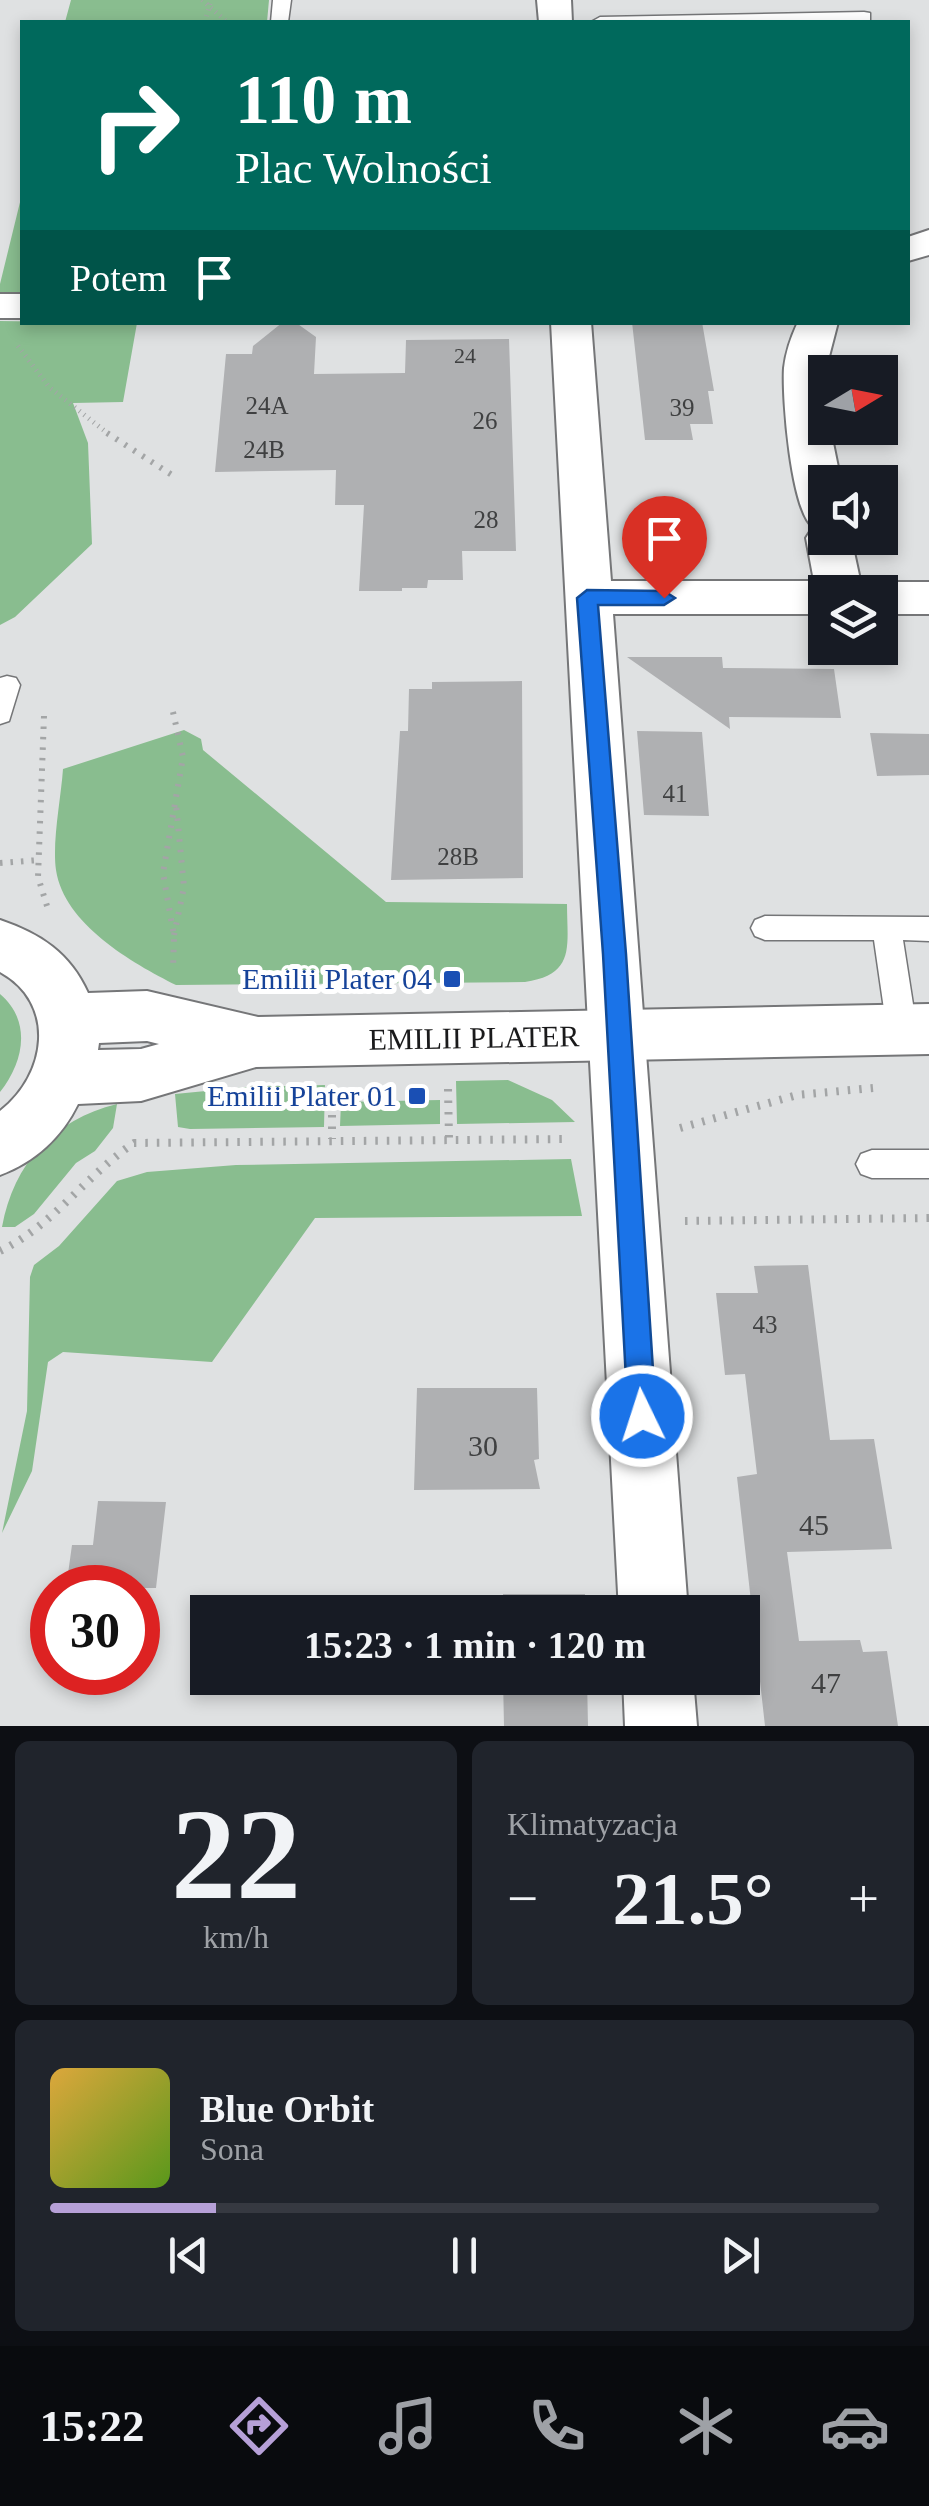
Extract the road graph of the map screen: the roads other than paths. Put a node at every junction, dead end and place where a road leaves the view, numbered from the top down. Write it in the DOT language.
graph roads {
  1 [pos="864,17"];
  2 [pos="706,20"];
  3 [pos="571,325"];
  4 [pos="817,325"];
  5 [pos="817,465"];
  6 [pos="587,598"];
  7 [pos="808,598"];
  8 [pos="898,598"];
  9 [pos="929,598"];
  10 [pos="7,684"];
  11 [pos="0,714"];
  12 [pos="765,928"];
  13 [pos="887,929"];
  14 [pos="929,929"];
  15 [pos="0,944"];
  16 [pos="70,1019"];
  17 [pos="916,1030"];
  18 [pos="618,1036"];
  19 [pos="258,1042"];
  20 [pos="62,1078"];
  21 [pos="0,1146"];
  22 [pos="872,1164"];
  23 [pos="929,1164"];
  24 [pos="653,1595"];
  25 [pos="659,1695"];
  26 [pos="662,1726"];
  1 -- 2 [label="lane"];
  3 -- 6 [label="street"];
  4 -- 5 [label="street"];
  6 -- 7 [label="street"];
  6 -- 18 [label="street"];
  8 -- 9 [label="street"];
  10 -- 11 [label="lane"];
  12 -- 13 [label="lane"];
  13 -- 14 [label="lane"];
  13 -- 17 [label="lane"];
  15 -- 16 [label="street"];
  16 -- 19 [label="street, EMILII PLATER"];
  16 -- 20 [label="street"];
  17 -- 18 [label="street, EMILII PLATER"];
  18 -- 19 [label="street, EMILII PLATER"];
  18 -- 24 [label="street"];
  19 -- 20 [label="street, EMILII PLATER"];
  20 -- 21 [label="street"];
  22 -- 23 [label="lane"];
  25 -- 26 [label="street"];
}
